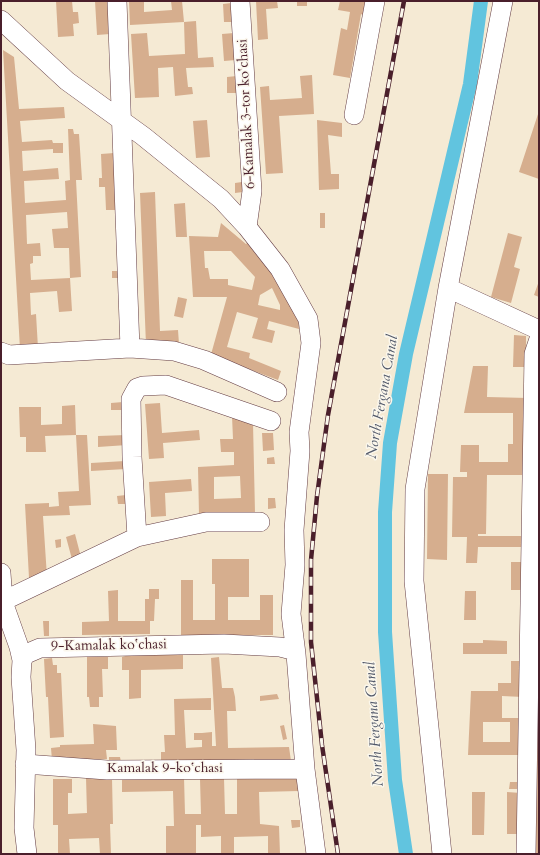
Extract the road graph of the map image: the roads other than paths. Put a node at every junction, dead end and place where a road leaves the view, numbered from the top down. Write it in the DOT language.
graph roads {
  1 [pos="117,1"];
  2 [pos="240,1"];
  3 [pos="375,1"];
  4 [pos="503,1"];
  5 [pos="1,20"];
  6 [pos="354,115"];
  7 [pos="121,120"];
  8 [pos="247,227"];
  9 [pos="448,288"];
  10 [pos="539,330"];
  11 [pos="539,339"];
  12 [pos="130,348"];
  13 [pos="1,352"];
  14 [pos="277,392"];
  15 [pos="271,421"];
  16 [pos="260,522"];
  17 [pos="138,537"];
  18 [pos="1,573"];
  19 [pos="2,602"];
  20 [pos="296,654"];
  21 [pos="22,660"];
  22 [pos="25,764"];
  23 [pos="304,769"];
  24 [pos="27,854"];
  25 [pos="316,854"];
  26 [pos="442,854"];
  27 [pos="526,854"];
  1 -- 7 [label="street"];
  2 -- 8 [label="street, 6-Kamalak 3-tor koʻchasi"];
  3 -- 6 [label="street"];
  4 -- 9 [label="street"];
  5 -- 7 [label="street"];
  7 -- 8 [label="street"];
  7 -- 12 [label="street"];
  8 -- 20 [label="street"];
  9 -- 10 [label="street"];
  9 -- 26 [label="street"];
  11 -- 27 [label="street"];
  12 -- 13 [label="street"];
  12 -- 14 [label="street"];
  15 -- 17 [label="street"];
  16 -- 17 [label="street"];
  17 -- 19 [label="street"];
  18 -- 19 [label="street"];
  19 -- 21 [label="street"];
  20 -- 21 [label="street, 9-Kamalak koʻchasi"];
  20 -- 23 [label="street"];
  21 -- 22 [label="street"];
  22 -- 23 [label="street, Kamalak 9-koʻchasi"];
  22 -- 24 [label="street"];
  23 -- 25 [label="street"];
}
